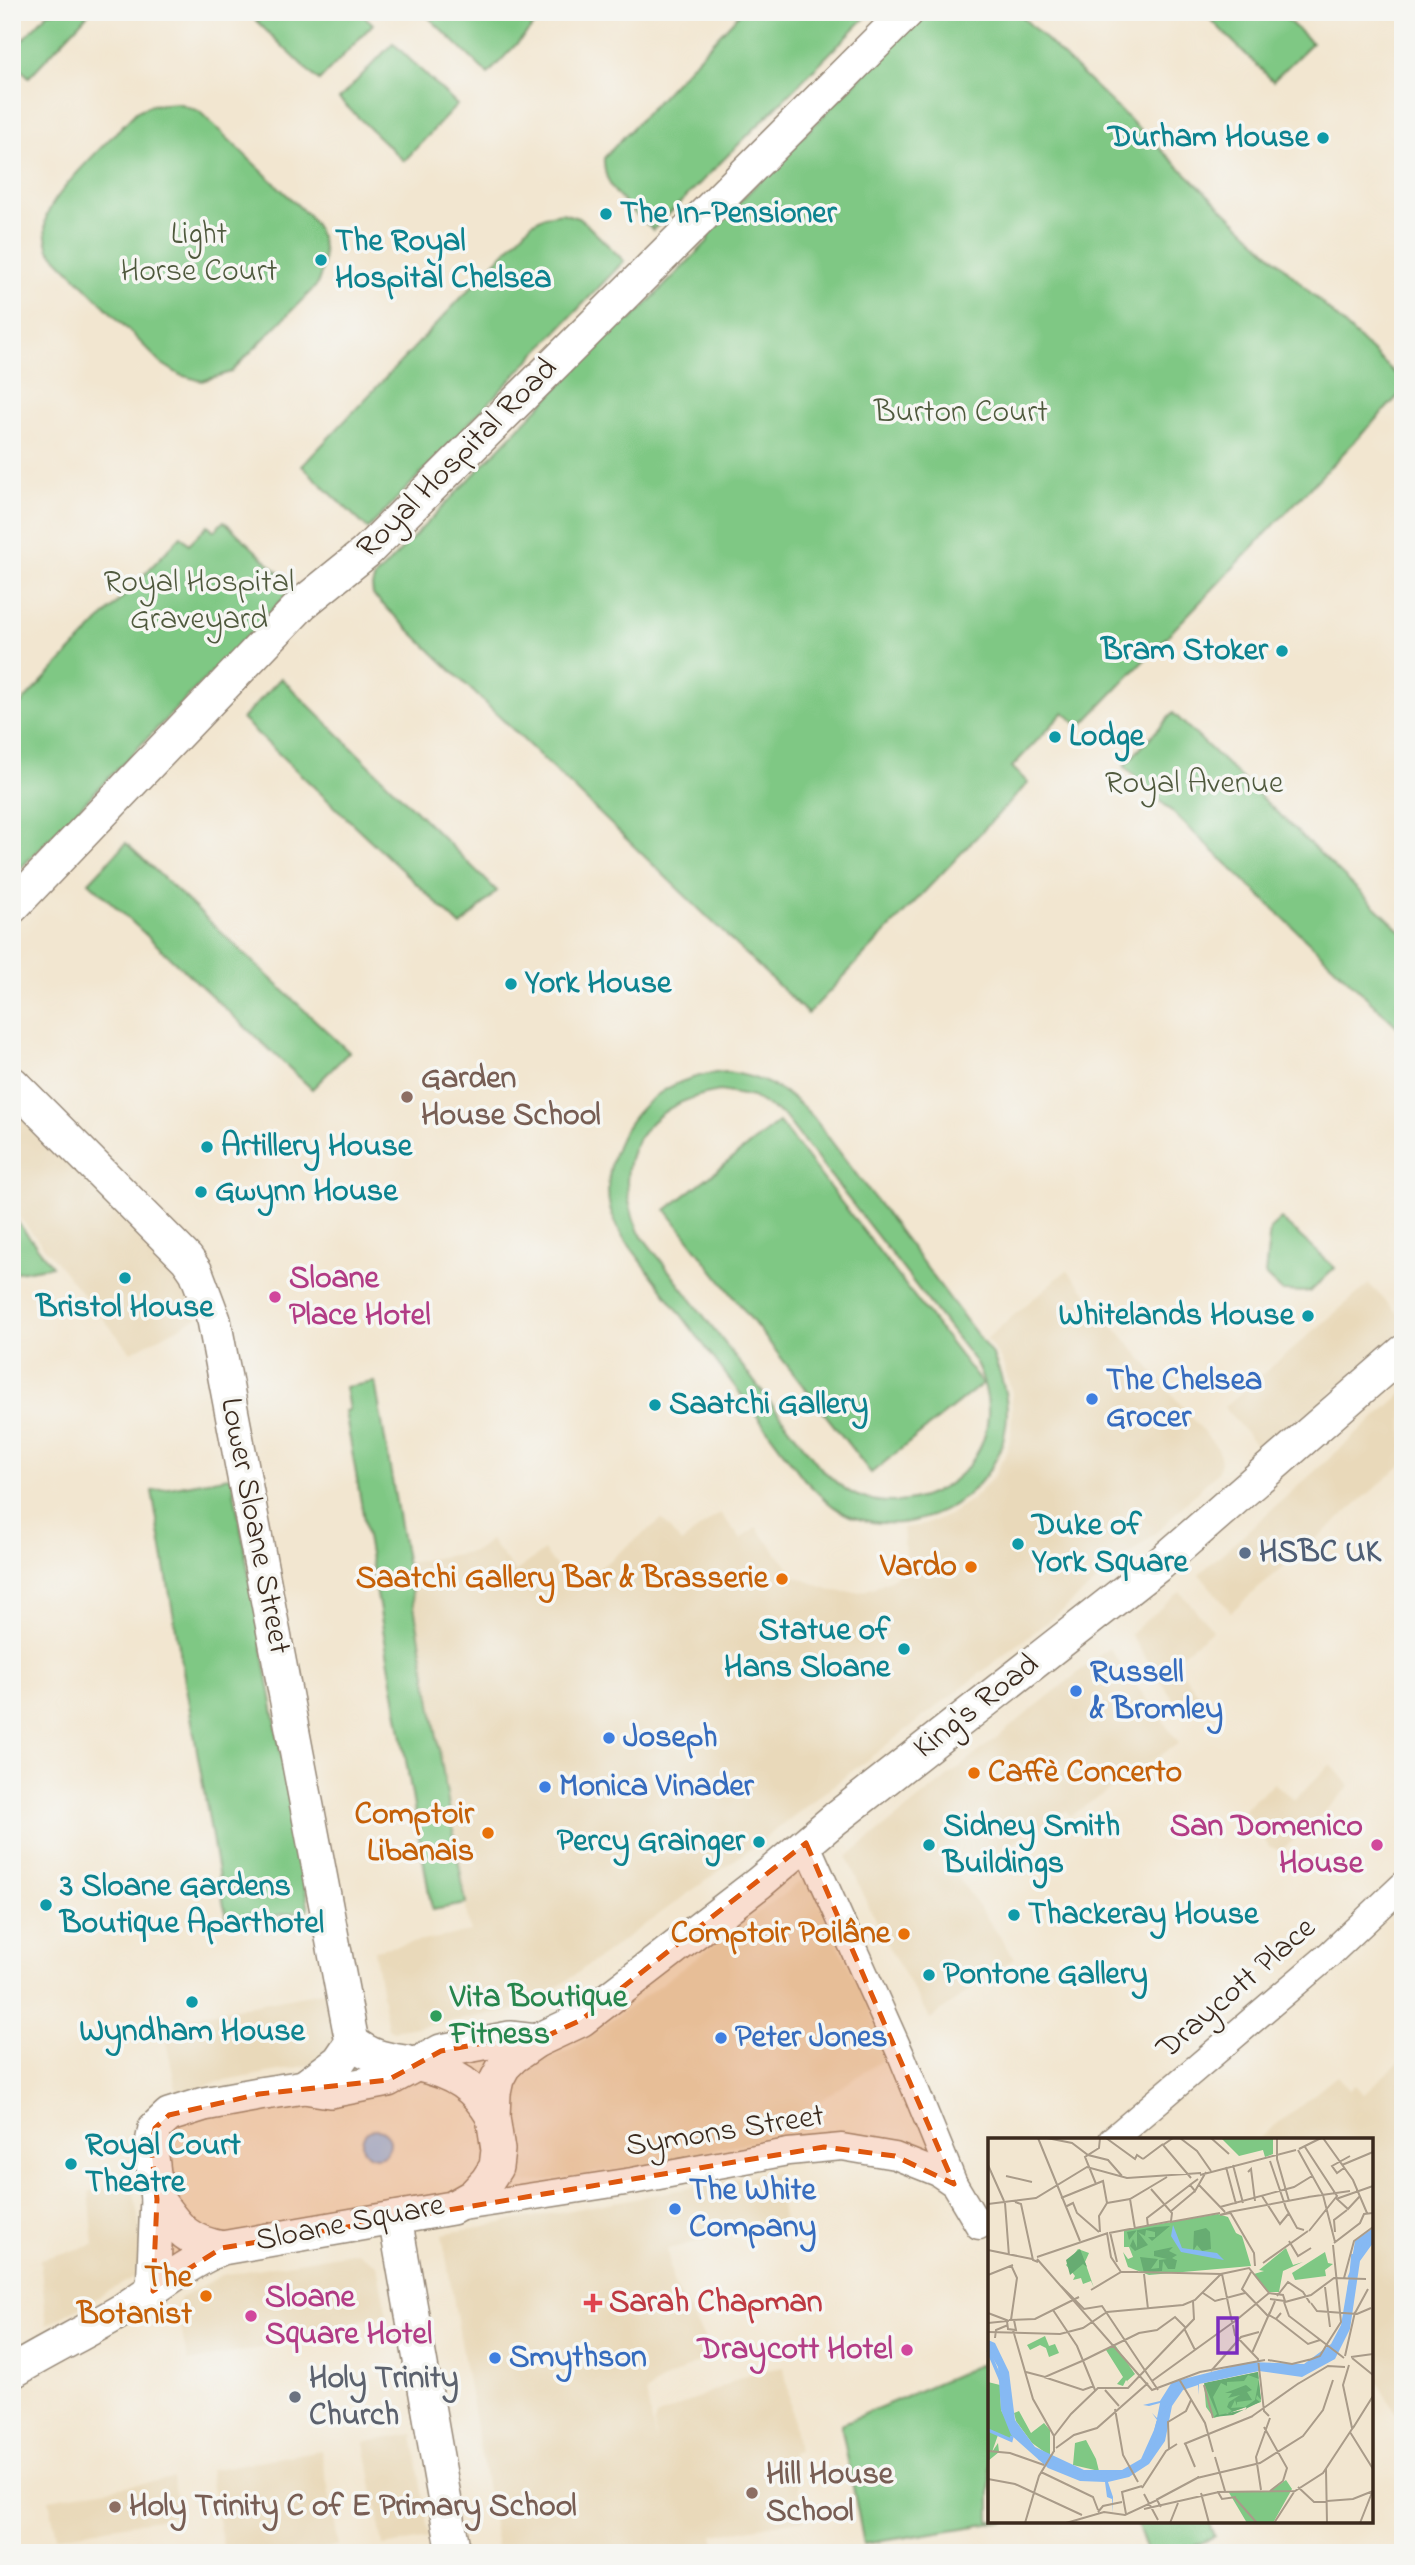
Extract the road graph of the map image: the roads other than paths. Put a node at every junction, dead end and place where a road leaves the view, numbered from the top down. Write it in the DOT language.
graph roads {
  1 [pos="907,12"];
  2 [pos="12,907"];
  3 [pos="12,1083"];
  4 [pos="1403,1352"];
  5 [pos="806,1843"];
  6 [pos="1403,1885"];
  7 [pos="537,2041"];
  8 [pos="352,2042"];
  9 [pos="419,2064"];
  10 [pos="304,2087"];
  11 [pos="493,2116"];
  12 [pos="1114,2138"];
  13 [pos="954,2184"];
  14 [pos="157,2199"];
  15 [pos="452,2208"];
  16 [pos="395,2218"];
  17 [pos="984,2222"];
  18 [pos="222,2248"];
  19 [pos="153,2291"];
  20 [pos="18,2369"];
  21 [pos="454,2553"];
  1 -- 2 [label="main road, Royal Hospital Road"];
  3 -- 8 [label="main road, Lower Sloane Street"];
  4 -- 5 [label="main road, King's Road"];
  5 -- 7 [label="main road, King's Road"];
  5 -- 13 [label="street"];
  6 -- 12 [label="street, Draycott Place"];
  7 -- 9 [label="main road, Sloane Square"];
  7 -- 11 [label="main road, Sloane Square"];
  8 -- 9 [label="main road"];
  8 -- 10 [label="main road"];
  9 -- 10 [label="main road, Sloane Square"];
  9 -- 11 [label="main road, Sloane Square"];
  10 -- 14 [label="main road, Sloane Square"];
  11 -- 15 [label="main road, Sloane Square"];
  13 -- 15 [label="street, Symons Street"];
  13 -- 17 [label="street, Symons Street"];
  14 -- 18 [label="main road, Sloane Square"];
  14 -- 19 [label="main road, Sloane Square"];
  15 -- 16 [label="main road, Sloane Square"];
  16 -- 18 [label="main road, Sloane Square"];
  16 -- 21 [label="main road"];
  18 -- 19 [label="main road, Sloane Square"];
  19 -- 20 [label="main road, Sloane Square"];
}
